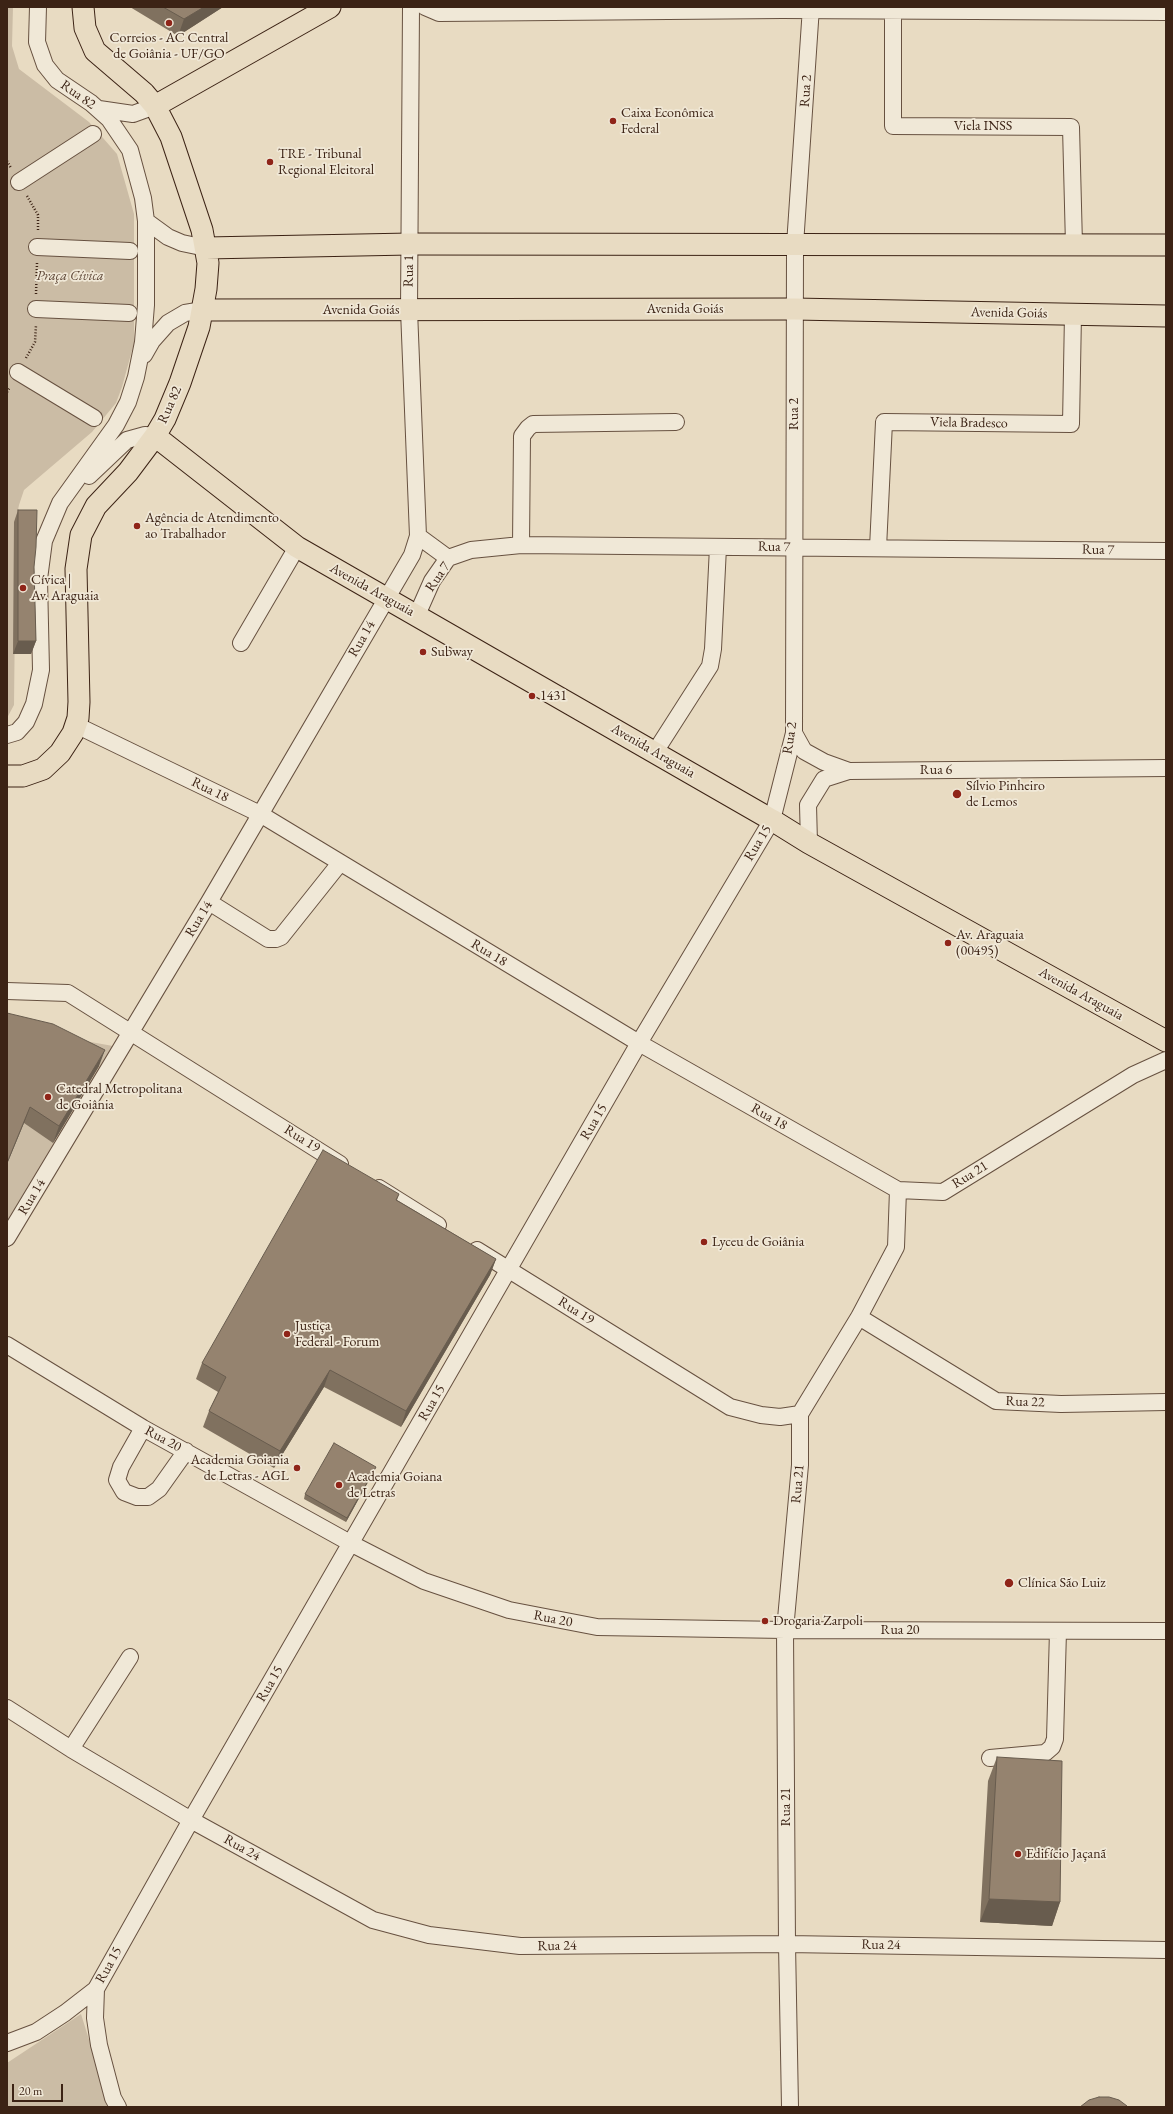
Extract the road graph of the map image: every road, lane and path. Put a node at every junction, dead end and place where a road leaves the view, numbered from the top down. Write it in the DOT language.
graph roads {
  1 [pos="38,7"];
  2 [pos="83,7"];
  3 [pos="330,7"];
  4 [pos="411,7"];
  5 [pos="425,7"];
  6 [pos="811,8"];
  7 [pos="893,10"];
  8 [pos="1166,12"];
  9 [pos="155,106"];
  10 [pos="99,109"];
  11 [pos="93,134"];
  12 [pos="7,161"];
  13 [pos="19,182"];
  14 [pos="146,221"];
  15 [pos="410,244"];
  16 [pos="795,244"];
  17 [pos="1074,245"];
  18 [pos="1166,245"];
  19 [pos="37,247"];
  20 [pos="206,248"];
  21 [pos="130,251"];
  22 [pos="36,309"];
  23 [pos="794,309"];
  24 [pos="203,310"];
  25 [pos="408,310"];
  26 [pos="129,313"];
  27 [pos="1073,314"];
  28 [pos="1166,316"];
  29 [pos="139,364"];
  30 [pos="18,372"];
  31 [pos="7,392"];
  32 [pos="94,418"];
  33 [pos="676,422"];
  34 [pos="155,436"];
  35 [pos="56,512"];
  36 [pos="418,536"];
  37 [pos="521,545"];
  38 [pos="297,547"];
  39 [pos="718,547"];
  40 [pos="794,547"];
  41 [pos="878,548"];
  42 [pos="1166,551"];
  43 [pos="448,558"];
  44 [pos="386,598"];
  45 [pos="417,615"];
  46 [pos="241,643"];
  47 [pos="76,725"];
  48 [pos="794,733"];
  49 [pos="7,735"];
  50 [pos="655,752"];
  51 [pos="1166,768"];
  52 [pos="849,771"];
  53 [pos="7,776"];
  54 [pos="260,814"];
  55 [pos="772,820"];
  56 [pos="809,843"];
  57 [pos="340,862"];
  58 [pos="209,902"];
  59 [pos="7,991"];
  60 [pos="132,1032"];
  61 [pos="1166,1041"];
  62 [pos="639,1043"];
  63 [pos="1166,1060"];
  64 [pos="898,1190"];
  65 [pos="448,1231"];
  66 [pos="7,1238"];
  67 [pos="461,1240"];
  68 [pos="508,1270"];
  69 [pos="859,1318"];
  70 [pos="7,1345"];
  71 [pos="1166,1402"];
  72 [pos="800,1414"];
  73 [pos="143,1428"];
  74 [pos="186,1451"];
  75 [pos="352,1544"];
  76 [pos="785,1630"];
  77 [pos="1058,1630"];
  78 [pos="1166,1632"];
  79 [pos="130,1657"];
  80 [pos="7,1708"];
  81 [pos="71,1749"];
  82 [pos="990,1758"];
  83 [pos="191,1820"];
  84 [pos="787,1944"];
  85 [pos="1166,1950"];
  86 [pos="96,1989"];
  87 [pos="7,2043"];
  88 [pos="118,2107"];
  89 [pos="790,2107"];
  1 -- 10 [label="street, Rua 82"];
  2 -- 9 [label="main road, Rua 82"];
  3 -- 9 [label="main road"];
  4 -- 15 [label="street, Rua 1"];
  5 -- 6 [label="street"];
  6 -- 7 [label="street"];
  6 -- 16 [label="street, Rua 2"];
  7 -- 8 [label="street"];
  7 -- 17 [label="street, Viela INSS"];
  9 -- 10 [label="street"];
  9 -- 20 [label="main road, Rua 82"];
  10 -- 14 [label="street, Rua 82"];
  11 -- 13 [label="street"];
  12 -- 13 [label="path"];
  13 -- 19 [label="path"];
  14 -- 20 [label="street"];
  14 -- 29 [label="street, Rua 82"];
  15 -- 16 [label="main road"];
  15 -- 20 [label="main road"];
  15 -- 25 [label="street, Rua 1"];
  16 -- 17 [label="main road"];
  16 -- 23 [label="street, Rua 2"];
  17 -- 18 [label="main road"];
  19 -- 21 [label="street"];
  19 -- 22 [label="path"];
  20 -- 24 [label="main road, Rua 82"];
  22 -- 26 [label="street"];
  22 -- 30 [label="path"];
  23 -- 25 [label="main road, Avenida Goiás"];
  23 -- 27 [label="main road, Avenida Goiás"];
  23 -- 40 [label="street, Rua 2"];
  24 -- 25 [label="main road, Avenida Goiás"];
  24 -- 29 [label="street"];
  24 -- 34 [label="main road, Rua 82"];
  25 -- 36 [label="street, Rua 1"];
  27 -- 28 [label="main road, Avenida Goiás"];
  27 -- 41 [label="street, Viela Bradesco"];
  29 -- 35 [label="street, Rua 82"];
  30 -- 31 [label="path"];
  30 -- 32 [label="street"];
  33 -- 37 [label="street"];
  34 -- 35 [label="street"];
  34 -- 38 [label="main road, Avenida Araguaia"];
  34 -- 47 [label="main road, Rua 82"];
  35 -- 49 [label="street, Rua 82"];
  36 -- 43 [label="street"];
  36 -- 44 [label="street, Rua 1"];
  37 -- 39 [label="street, Rua 7"];
  37 -- 43 [label="street, Rua 7"];
  38 -- 44 [label="main road, Avenida Araguaia"];
  38 -- 46 [label="street"];
  39 -- 40 [label="street, Rua 7"];
  39 -- 50 [label="street"];
  40 -- 41 [label="street, Rua 7"];
  40 -- 48 [label="street, Rua 2"];
  41 -- 42 [label="street, Rua 7"];
  43 -- 45 [label="street, Rua 7"];
  44 -- 45 [label="main road, Avenida Araguaia"];
  44 -- 54 [label="street, Rua 14"];
  45 -- 50 [label="main road, Avenida Araguaia"];
  47 -- 53 [label="main road, Rua 82"];
  47 -- 54 [label="street, Rua 18"];
  48 -- 52 [label="street, Rua 6"];
  48 -- 55 [label="street, Rua 2"];
  50 -- 55 [label="main road, Avenida Araguaia"];
  51 -- 52 [label="street, Rua 6"];
  52 -- 56 [label="street, Rua 6"];
  54 -- 57 [label="street, Rua 18"];
  54 -- 58 [label="street, Rua 14"];
  55 -- 56 [label="main road, Avenida Araguaia"];
  55 -- 62 [label="street, Rua 15"];
  56 -- 61 [label="main road, Avenida Araguaia"];
  57 -- 58 [label="street"];
  57 -- 62 [label="street, Rua 18"];
  58 -- 60 [label="street, Rua 14"];
  59 -- 60 [label="street, Rua 19"];
  60 -- 65 [label="street, Rua 19"];
  60 -- 66 [label="street, Rua 14"];
  62 -- 64 [label="street, Rua 18"];
  62 -- 68 [label="street, Rua 15"];
  63 -- 64 [label="street, Rua 21"];
  64 -- 69 [label="street"];
  67 -- 68 [label="street, Rua 19"];
  68 -- 72 [label="street, Rua 19"];
  68 -- 75 [label="street, Rua 15"];
  69 -- 71 [label="street, Rua 22"];
  69 -- 72 [label="street"];
  70 -- 73 [label="street, Rua 20"];
  72 -- 76 [label="street, Rua 21"];
  73 -- 74 [label="street, Rua 20"];
  73 -- 74 [label="street"];
  74 -- 75 [label="street, Rua 20"];
  75 -- 76 [label="street, Rua 20"];
  75 -- 83 [label="street, Rua 15"];
  76 -- 77 [label="street, Rua 20"];
  76 -- 84 [label="street, Rua 21"];
  77 -- 78 [label="street, Rua 20"];
  77 -- 82 [label="street"];
  79 -- 81 [label="street"];
  80 -- 81 [label="street, Rua 24"];
  81 -- 83 [label="street, Rua 24"];
  83 -- 84 [label="street, Rua 24"];
  83 -- 86 [label="street, Rua 15"];
  84 -- 85 [label="street, Rua 24"];
  84 -- 89 [label="street, Rua 21"];
  86 -- 87 [label="street, Rua 15"];
  86 -- 88 [label="street, Rua 15"];
}
